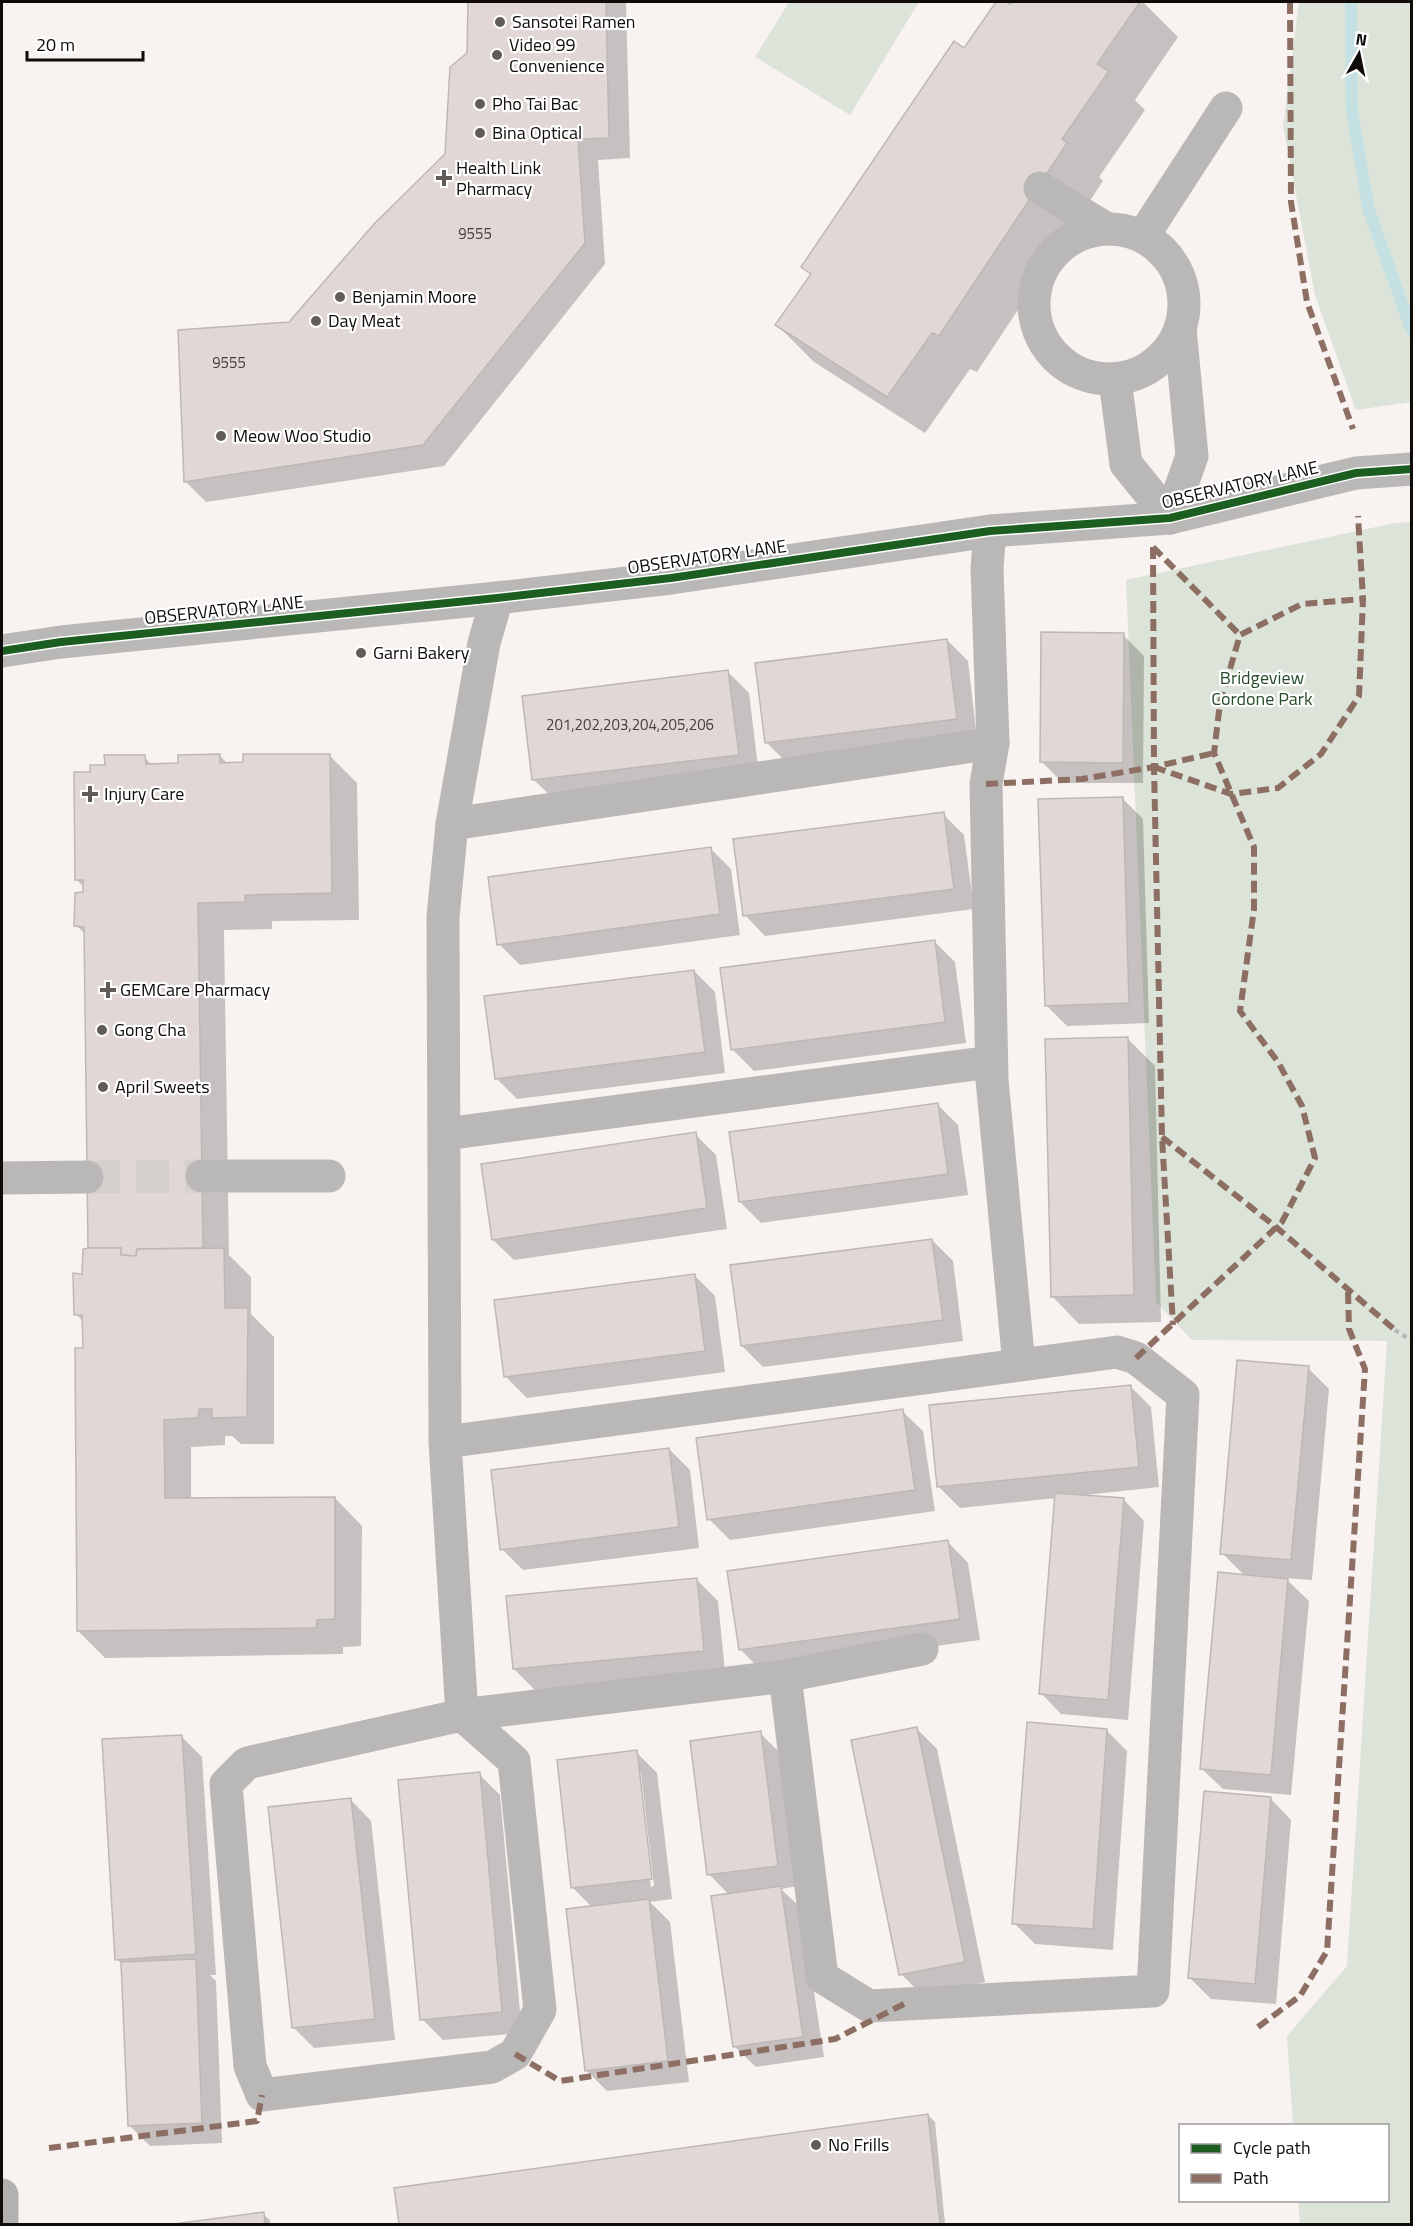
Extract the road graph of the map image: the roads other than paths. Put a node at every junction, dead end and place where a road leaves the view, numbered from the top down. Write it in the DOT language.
graph roads {
  1 [pos="1226,108"];
  2 [pos="1040,188"];
  3 [pos="1107,229"];
  4 [pos="1143,236"];
  5 [pos="1180,328"];
  6 [pos="1115,380"];
  7 [pos="1403,469"];
  8 [pos="1170,518"];
  9 [pos="990,531"];
  10 [pos="497,598"];
  11 [pos="2,651"];
  12 [pos="993,743"];
  13 [pos="452,824"];
  14 [pos="991,1062"];
  15 [pos="445,1134"];
  16 [pos="202,1176"];
  17 [pos="329,1176"];
  18 [pos="2,1178"];
  19 [pos="87,1178"];
  20 [pos="1019,1365"];
  21 [pos="445,1442"];
  22 [pos="922,1649"];
  23 [pos="785,1676"];
  24 [pos="462,1715"];
  25 [pos="2,2195"];
  26 [pos="2,2224"];
  1 -- 4 [label="street"];
  2 -- 3 [label="street"];
  3 -- 4 [label="street"];
  3 -- 6 [label="street"];
  4 -- 5 [label="street"];
  5 -- 6 [label="street"];
  5 -- 8 [label="street"];
  6 -- 8 [label="street"];
  7 -- 8 [label="street, OBSERVATORY LANE"];
  8 -- 9 [label="street, OBSERVATORY LANE"];
  9 -- 10 [label="street, OBSERVATORY LANE"];
  9 -- 12 [label="street"];
  10 -- 11 [label="street, OBSERVATORY LANE"];
  10 -- 13 [label="street"];
  12 -- 13 [label="street"];
  12 -- 14 [label="street"];
  13 -- 15 [label="street"];
  14 -- 15 [label="street"];
  14 -- 20 [label="street"];
  15 -- 21 [label="street"];
  16 -- 17 [label="street"];
  18 -- 19 [label="street"];
  20 -- 21 [label="street"];
  20 -- 23 [label="street"];
  21 -- 24 [label="street"];
  22 -- 23 [label="street"];
  23 -- 24 [label="street"];
  24 -- 24 [label="street"];
  25 -- 26 [label="main road"];
}
